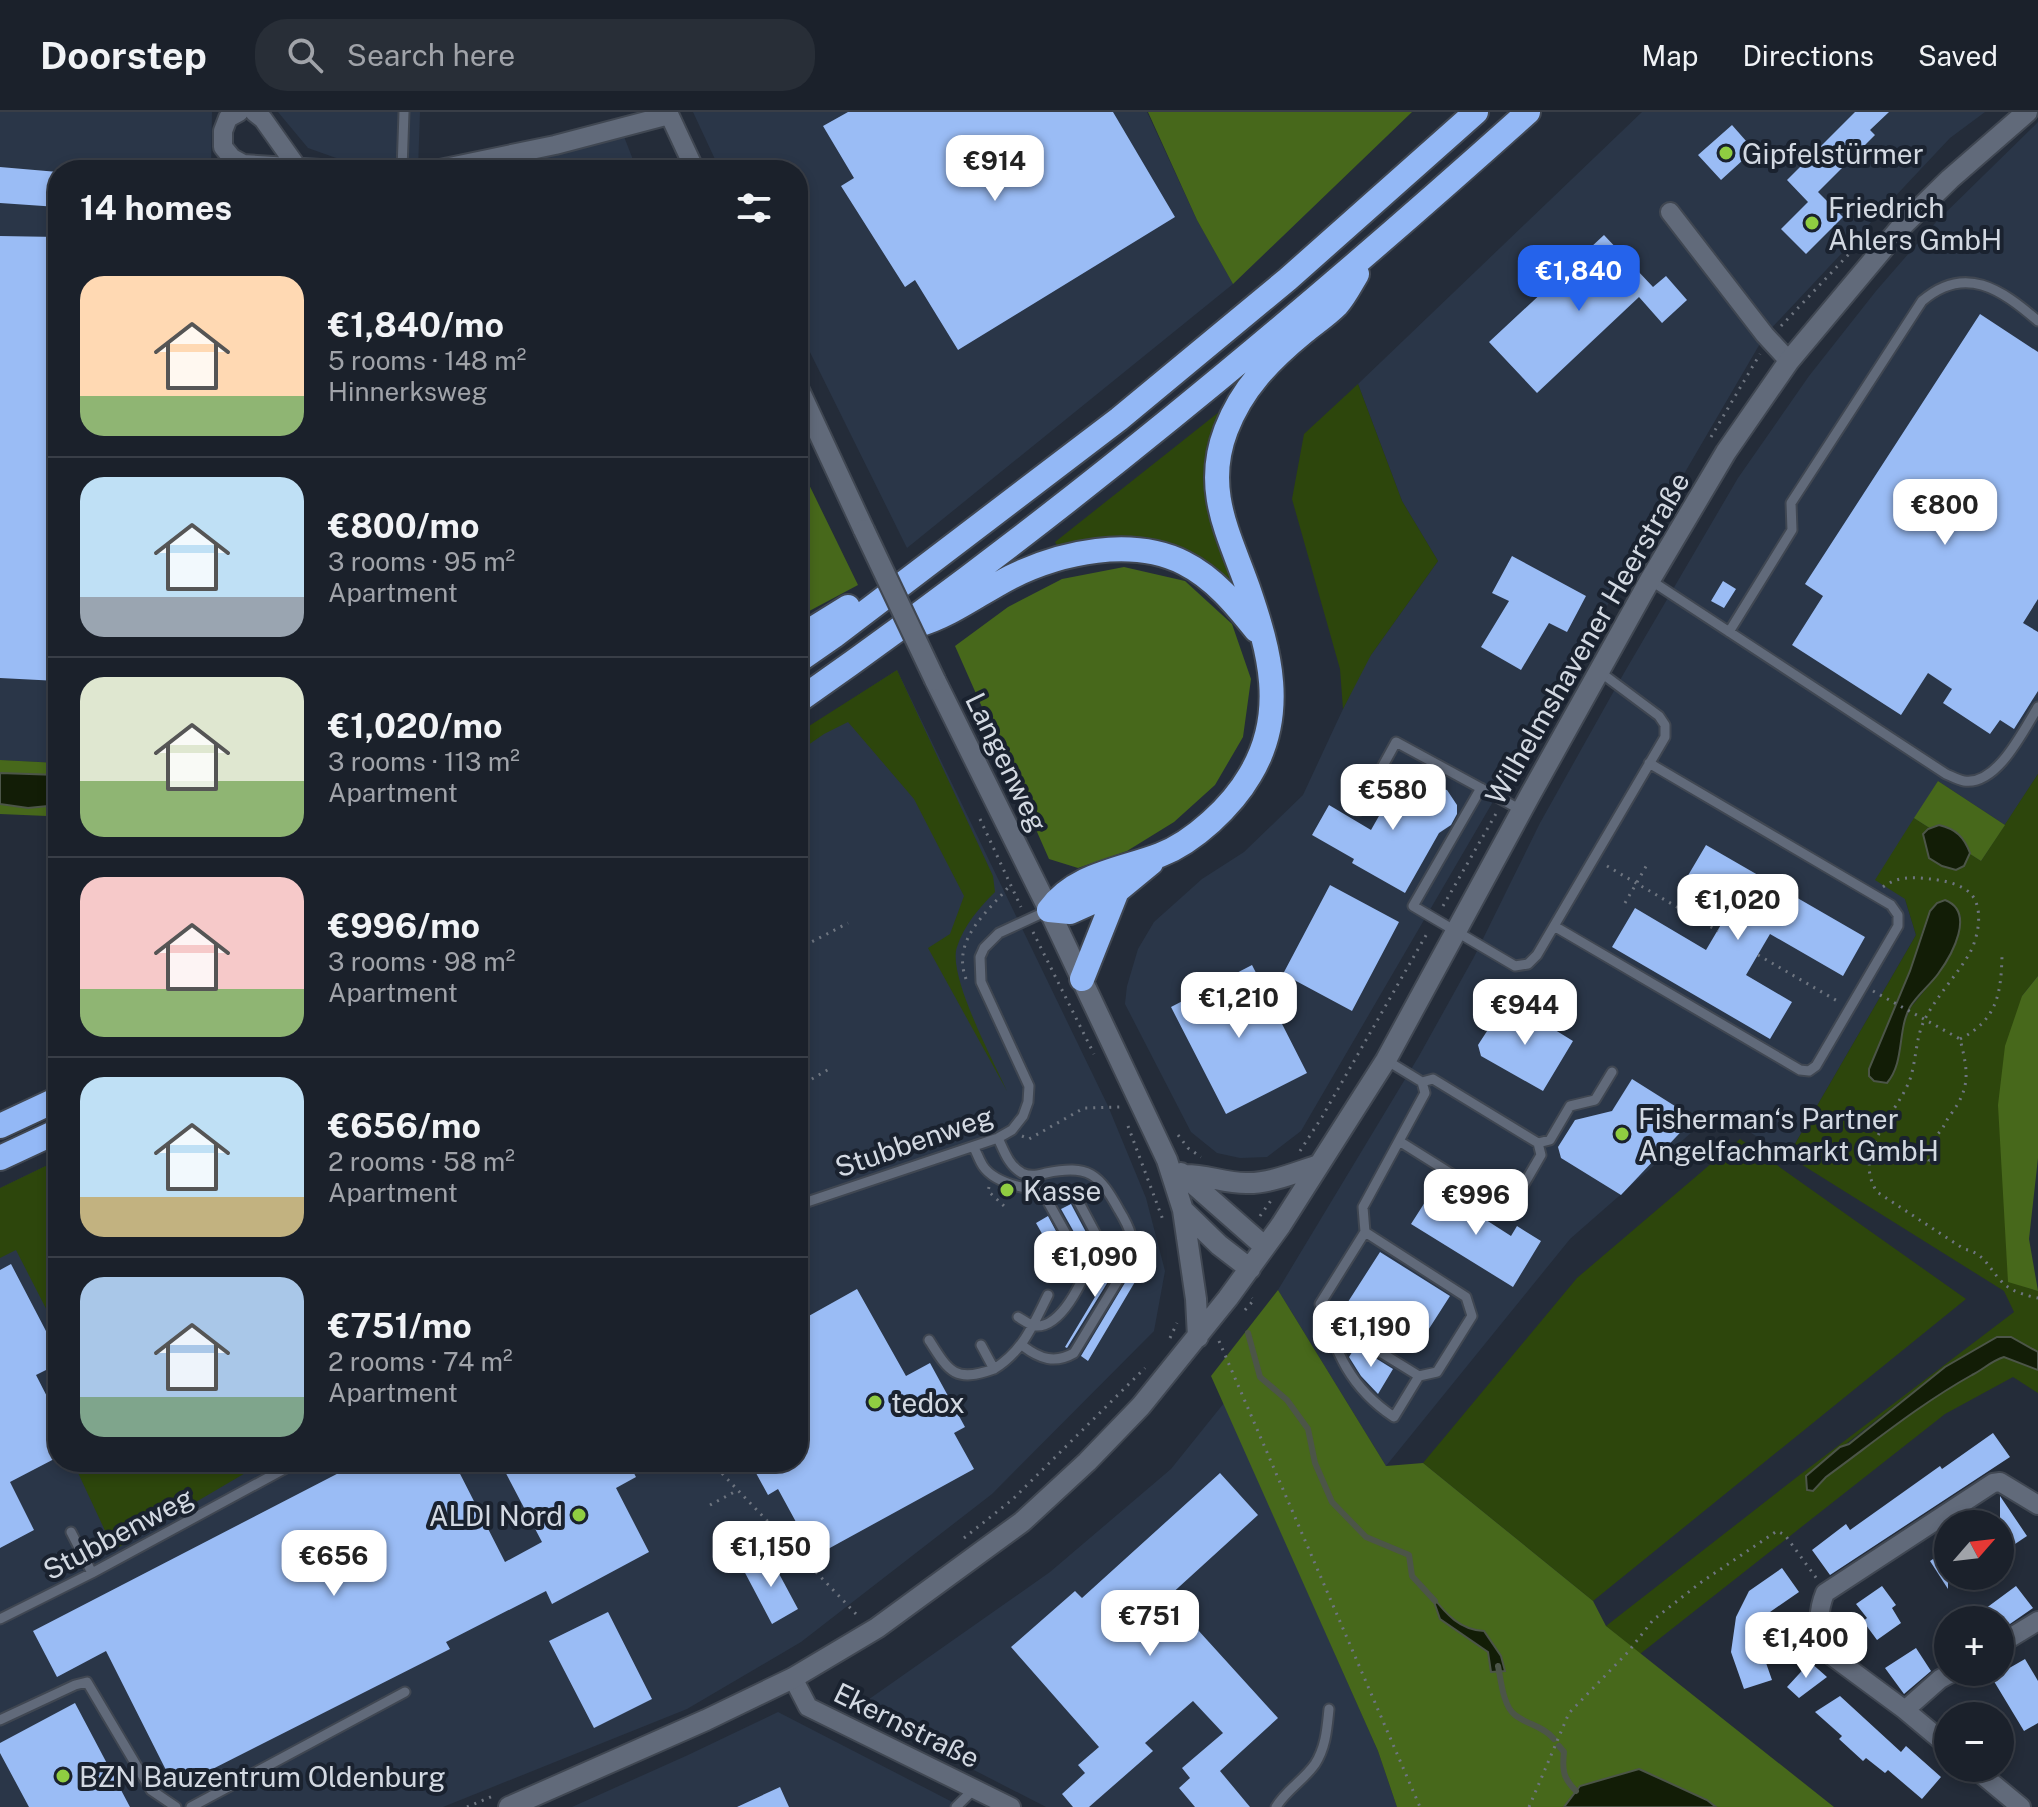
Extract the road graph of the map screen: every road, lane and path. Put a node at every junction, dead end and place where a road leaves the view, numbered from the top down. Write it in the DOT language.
graph roads {
  1 [pos="254,112"];
  2 [pos="404,112"];
  3 [pos="1476,112"];
  4 [pos="1528,112"];
  5 [pos="2027,112"];
  6 [pos="236,113"];
  7 [pos="669,113"];
  8 [pos="236,160"];
  9 [pos="292,160"];
  10 [pos="402,160"];
  11 [pos="483,160"];
  12 [pos="690,160"];
  13 [pos="1670,212"];
  14 [pos="1371,252"];
  15 [pos="2038,321"];
  16 [pos="1769,339"];
  17 [pos="1789,361"];
  18 [pos="808,410"];
  19 [pos="1709,441"];
  20 [pos="907,580"];
  21 [pos="1650,580"];
  22 [pos="808,632"];
  23 [pos="897,632"];
  24 [pos="1729,632"];
  25 [pos="1261,636"];
  26 [pos="808,654"];
  27 [pos="1599,671"];
  28 [pos="808,694"];
  29 [pos="2038,707"];
  30 [pos="1649,763"];
  31 [pos="1481,788"];
  32 [pos="1512,805"];
  33 [pos="1358,811"];
  34 [pos="978,814"];
  35 [pos="1163,854"];
  36 [pos="1594,858"];
  37 [pos="1648,863"];
  38 [pos="1636,883"];
  39 [pos="1117,891"];
  40 [pos="1876,896"];
  41 [pos="1625,903"];
  42 [pos="1038,915"];
  43 [pos="1435,920"];
  44 [pos="848,923"];
  45 [pos="1554,926"];
  46 [pos="1455,931"];
  47 [pos="1718,931"];
  48 [pos="808,944"];
  49 [pos="1758,955"];
  50 [pos="2002,956"];
  51 [pos="1082,979"];
  52 [pos="1889,999"];
  53 [pos="1849,1009"];
  54 [pos="1924,1019"];
  55 [pos="1960,1039"];
  56 [pos="1386,1060"];
  57 [pos="1100,1066"];
  58 [pos="829,1069"];
  59 [pos="1612,1072"];
  60 [pos="808,1081"];
  61 [pos="1422,1082"];
  62 [pos="48,1104"];
  63 [pos="0,1126"];
  64 [pos="1012,1130"];
  65 [pos="48,1136"];
  66 [pos="998,1138"];
  67 [pos="1399,1141"];
  68 [pos="1538,1143"];
  69 [pos="974,1148"];
  70 [pos="0,1158"];
  71 [pos="1167,1160"];
  72 [pos="1319,1165"];
  73 [pos="1930,1166"];
  74 [pos="1183,1175"];
  75 [pos="1284,1176"];
  76 [pos="1042,1191"];
  77 [pos="808,1202"];
  78 [pos="1183,1210"];
  79 [pos="1164,1223"];
  80 [pos="1365,1232"];
  81 [pos="1248,1234"];
  82 [pos="1265,1247"];
  83 [pos="1250,1269"];
  84 [pos="1086,1270"];
  85 [pos="1048,1295"];
  86 [pos="2038,1298"];
  87 [pos="1196,1299"];
  88 [pos="1018,1317"];
  89 [pos="1325,1318"];
  90 [pos="1033,1326"];
  91 [pos="1198,1337"];
  92 [pos="929,1340"];
  93 [pos="1219,1342"];
  94 [pos="981,1345"];
  95 [pos="1166,1345"];
  96 [pos="1023,1346"];
  97 [pos="1145,1367"];
  98 [pos="994,1369"];
  99 [pos="1419,1376"];
  100 [pos="279,1472"];
  101 [pos="721,1472"];
  102 [pos="738,1490"];
  103 [pos="710,1505"];
  104 [pos="2038,1505"];
  105 [pos="71,1532"];
  106 [pos="957,1544"];
  107 [pos="92,1573"];
  108 [pos="1825,1593"];
  109 [pos="858,1616"];
  110 [pos="0,1619"];
  111 [pos="2038,1621"];
  112 [pos="2014,1636"];
  113 [pos="793,1678"];
  114 [pos="1934,1684"];
  115 [pos="405,1692"];
  116 [pos="1329,1709"];
  117 [pos="1905,1710"];
  118 [pos="0,1720"];
  119 [pos="1934,1734"];
  120 [pos="1991,1782"];
  121 [pos="974,1789"];
  122 [pos="502,1801"];
  123 [pos="176,1807"];
  124 [pos="191,1807"];
  125 [pos="467,1807"];
  126 [pos="956,1807"];
  127 [pos="1011,1807"];
  128 [pos="1276,1807"];
  129 [pos="1420,1807"];
  130 [pos="1529,1807"];
  131 [pos="2021,1807"];
  1 -- 9 [label="street"];
  2 -- 10 [label="lane"];
  3 -- 20 [label="highway"];
  4 -- 14 [label="highway"];
  5 -- 17 [label="street, Wilhelmshavener Heerstraße"];
  6 -- 8 [label="street"];
  7 -- 11 [label="street"];
  7 -- 12 [label="street"];
  13 -- 16 [label="street"];
  14 -- 23 [label="highway"];
  14 -- 25 [label="highway"];
  15 -- 24 [label="lane"];
  16 -- 17 [label="street"];
  16 -- 19 [label="path"];
  17 -- 21 [label="street, Wilhelmshavener Heerstraße"];
  18 -- 42 [label="street, Langenweg, bridge"];
  20 -- 22 [label="highway"];
  20 -- 26 [label="highway"];
  21 -- 24 [label="lane"];
  21 -- 27 [label="street, Wilhelmshavener Heerstraße"];
  23 -- 25 [label="highway"];
  23 -- 28 [label="highway"];
  24 -- 29 [label="lane"];
  25 -- 35 [label="highway"];
  27 -- 30 [label="lane"];
  27 -- 32 [label="street, Wilhelmshavener Heerstraße"];
  30 -- 36 [label="lane"];
  30 -- 40 [label="lane"];
  31 -- 32 [label="lane"];
  31 -- 33 [label="lane"];
  31 -- 43 [label="lane"];
  32 -- 43 [label="path"];
  32 -- 46 [label="street, Wilhelmshavener Heerstraße"];
  34 -- 42 [label="path"];
  35 -- 39 [label="highway"];
  35 -- 42 [label="highway"];
  36 -- 38 [label="path"];
  36 -- 45 [label="lane"];
  37 -- 38 [label="path"];
  38 -- 41 [label="path"];
  38 -- 47 [label="path"];
  39 -- 42 [label="highway"];
  39 -- 51 [label="highway"];
  40 -- 53 [label="lane"];
  40 -- 54 [label="path"];
  42 -- 51 [label="street, Langenweg"];
  42 -- 57 [label="path"];
  42 -- 64 [label="lane, Stubbenweg"];
  43 -- 46 [label="lane"];
  43 -- 75 [label="path"];
  44 -- 48 [label="path"];
  45 -- 46 [label="lane"];
  45 -- 53 [label="lane"];
  46 -- 56 [label="street, Wilhelmshavener Heerstraße"];
  49 -- 53 [label="path"];
  50 -- 55 [label="path"];
  51 -- 71 [label="street, Langenweg"];
  52 -- 54 [label="path"];
  54 -- 55 [label="path"];
  54 -- 86 [label="path"];
  55 -- 73 [label="path"];
  56 -- 61 [label="lane"];
  56 -- 72 [label="street, Wilhelmshavener Heerstraße"];
  58 -- 60 [label="path"];
  59 -- 68 [label="lane"];
  61 -- 67 [label="lane"];
  61 -- 68 [label="lane"];
  62 -- 63 [label="highway"];
  64 -- 66 [label="lane, Stubbenweg"];
  64 -- 79 [label="path"];
  65 -- 70 [label="highway"];
  66 -- 69 [label="lane, Stubbenweg"];
  66 -- 96 [label="lane"];
  67 -- 68 [label="lane"];
  67 -- 80 [label="lane"];
  69 -- 76 [label="lane"];
  69 -- 77 [label="lane, Stubbenweg"];
  71 -- 74 [label="street, Langenweg"];
  71 -- 78 [label="street, Langenweg"];
  72 -- 75 [label="street"];
  72 -- 82 [label="street, Wilhelmshavener Heerstraße"];
  74 -- 75 [label="street"];
  74 -- 81 [label="street, Langenweg"];
  75 -- 81 [label="path"];
  76 -- 84 [label="lane"];
  76 -- 84 [label="lane"];
  78 -- 83 [label="street, Langenweg"];
  78 -- 87 [label="street, Langenweg"];
  80 -- 89 [label="lane"];
  80 -- 99 [label="lane"];
  81 -- 82 [label="street, Langenweg"];
  82 -- 83 [label="street, Wilhelmshavener Heerstraße"];
  83 -- 91 [label="street, Wilhelmshavener Heerstraße"];
  84 -- 90 [label="lane"];
  85 -- 90 [label="lane"];
  87 -- 91 [label="street, Langenweg"];
  87 -- 95 [label="path"];
  88 -- 90 [label="lane"];
  89 -- 99 [label="lane"];
  89 -- 99 [label="lane"];
  90 -- 96 [label="lane"];
  91 -- 113 [label="street, Wilhelmshavener Heerstraße"];
  92 -- 98 [label="lane"];
  93 -- 129 [label="path"];
  94 -- 98 [label="lane"];
  96 -- 98 [label="lane"];
  97 -- 106 [label="path"];
  100 -- 107 [label="lane, Stubbenweg"];
  101 -- 102 [label="path"];
  102 -- 103 [label="path"];
  102 -- 109 [label="path"];
  104 -- 108 [label="street"];
  105 -- 107 [label="lane"];
  107 -- 110 [label="lane, Stubbenweg"];
  108 -- 117 [label="street"];
  108 -- 130 [label="path"];
  111 -- 112 [label="street"];
  113 -- 121 [label="street, Ekernstraße"];
  113 -- 122 [label="street, Wilhelmshavener Heerstraße"];
  114 -- 117 [label="street"];
  115 -- 124 [label="lane"];
  116 -- 128 [label="lane"];
  117 -- 119 [label="street"];
  118 -- 123 [label="lane"];
  120 -- 131 [label="street"];
  121 -- 126 [label="lane"];
  121 -- 127 [label="street, Ekernstraße"];
  122 -- 125 [label="path"];
}
